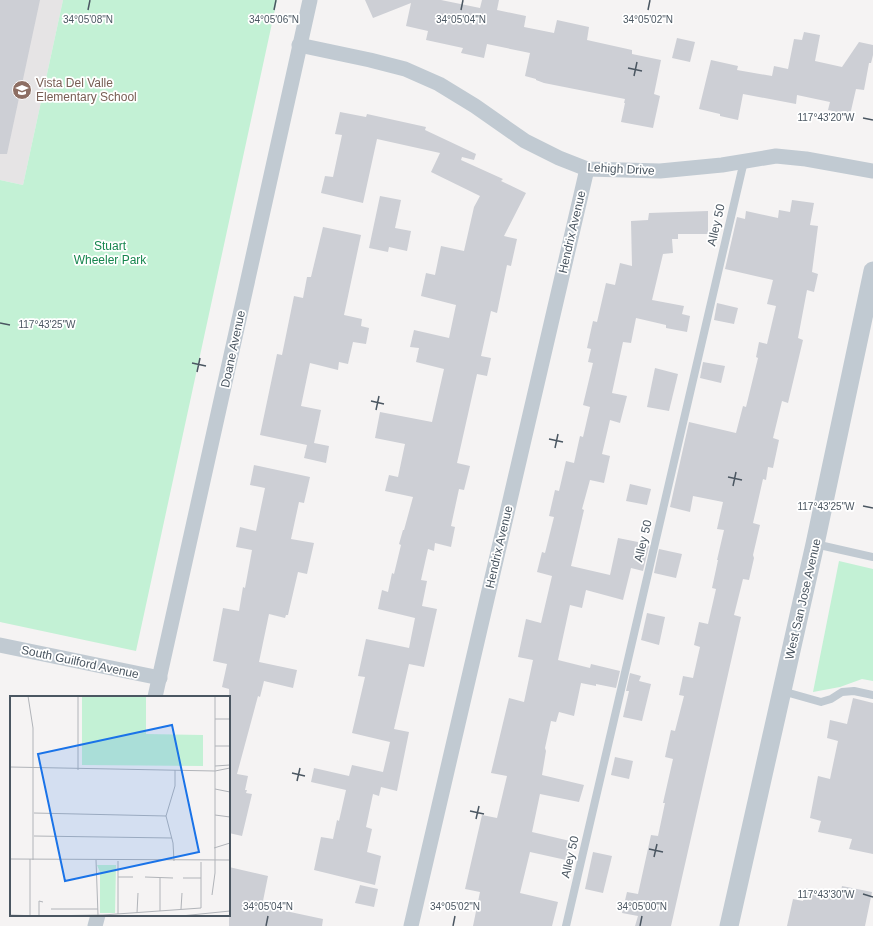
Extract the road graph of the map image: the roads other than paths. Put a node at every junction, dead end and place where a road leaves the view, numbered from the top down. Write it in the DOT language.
graph roads {
  1 [pos="310,0"];
  2 [pos="299,45"];
  3 [pos="744,161"];
  4 [pos="587,169"];
  5 [pos="873,171"];
  6 [pos="873,271"];
  7 [pos="815,544"];
  8 [pos="873,557"];
  9 [pos="0,645"];
  10 [pos="160,678"];
  11 [pos="782,691"];
  12 [pos="873,695"];
  13 [pos="155,696"];
  14 [pos="98,916"];
  15 [pos="95,926"];
  16 [pos="410,926"];
  17 [pos="566,926"];
  18 [pos="729,926"];
  1 -- 2 [label="street, Doane Avenue"];
  2 -- 4 [label="street, Lehigh Drive"];
  2 -- 10 [label="street, Doane Avenue"];
  3 -- 4 [label="street, Lehigh Drive"];
  3 -- 5 [label="street, Lehigh Drive"];
  3 -- 17 [label="lane, Alley 50"];
  4 -- 16 [label="street, Hendrix Avenue"];
  6 -- 7 [label="street, West San Jose Avenue"];
  7 -- 8 [label="lane"];
  7 -- 11 [label="street, West San Jose Avenue"];
  9 -- 10 [label="street, South Guilford Avenue"];
  10 -- 13 [label="street, Doane Avenue"];
  11 -- 12 [label="lane"];
  11 -- 18 [label="street, West San Jose Avenue"];
  14 -- 15 [label="street"];
}
